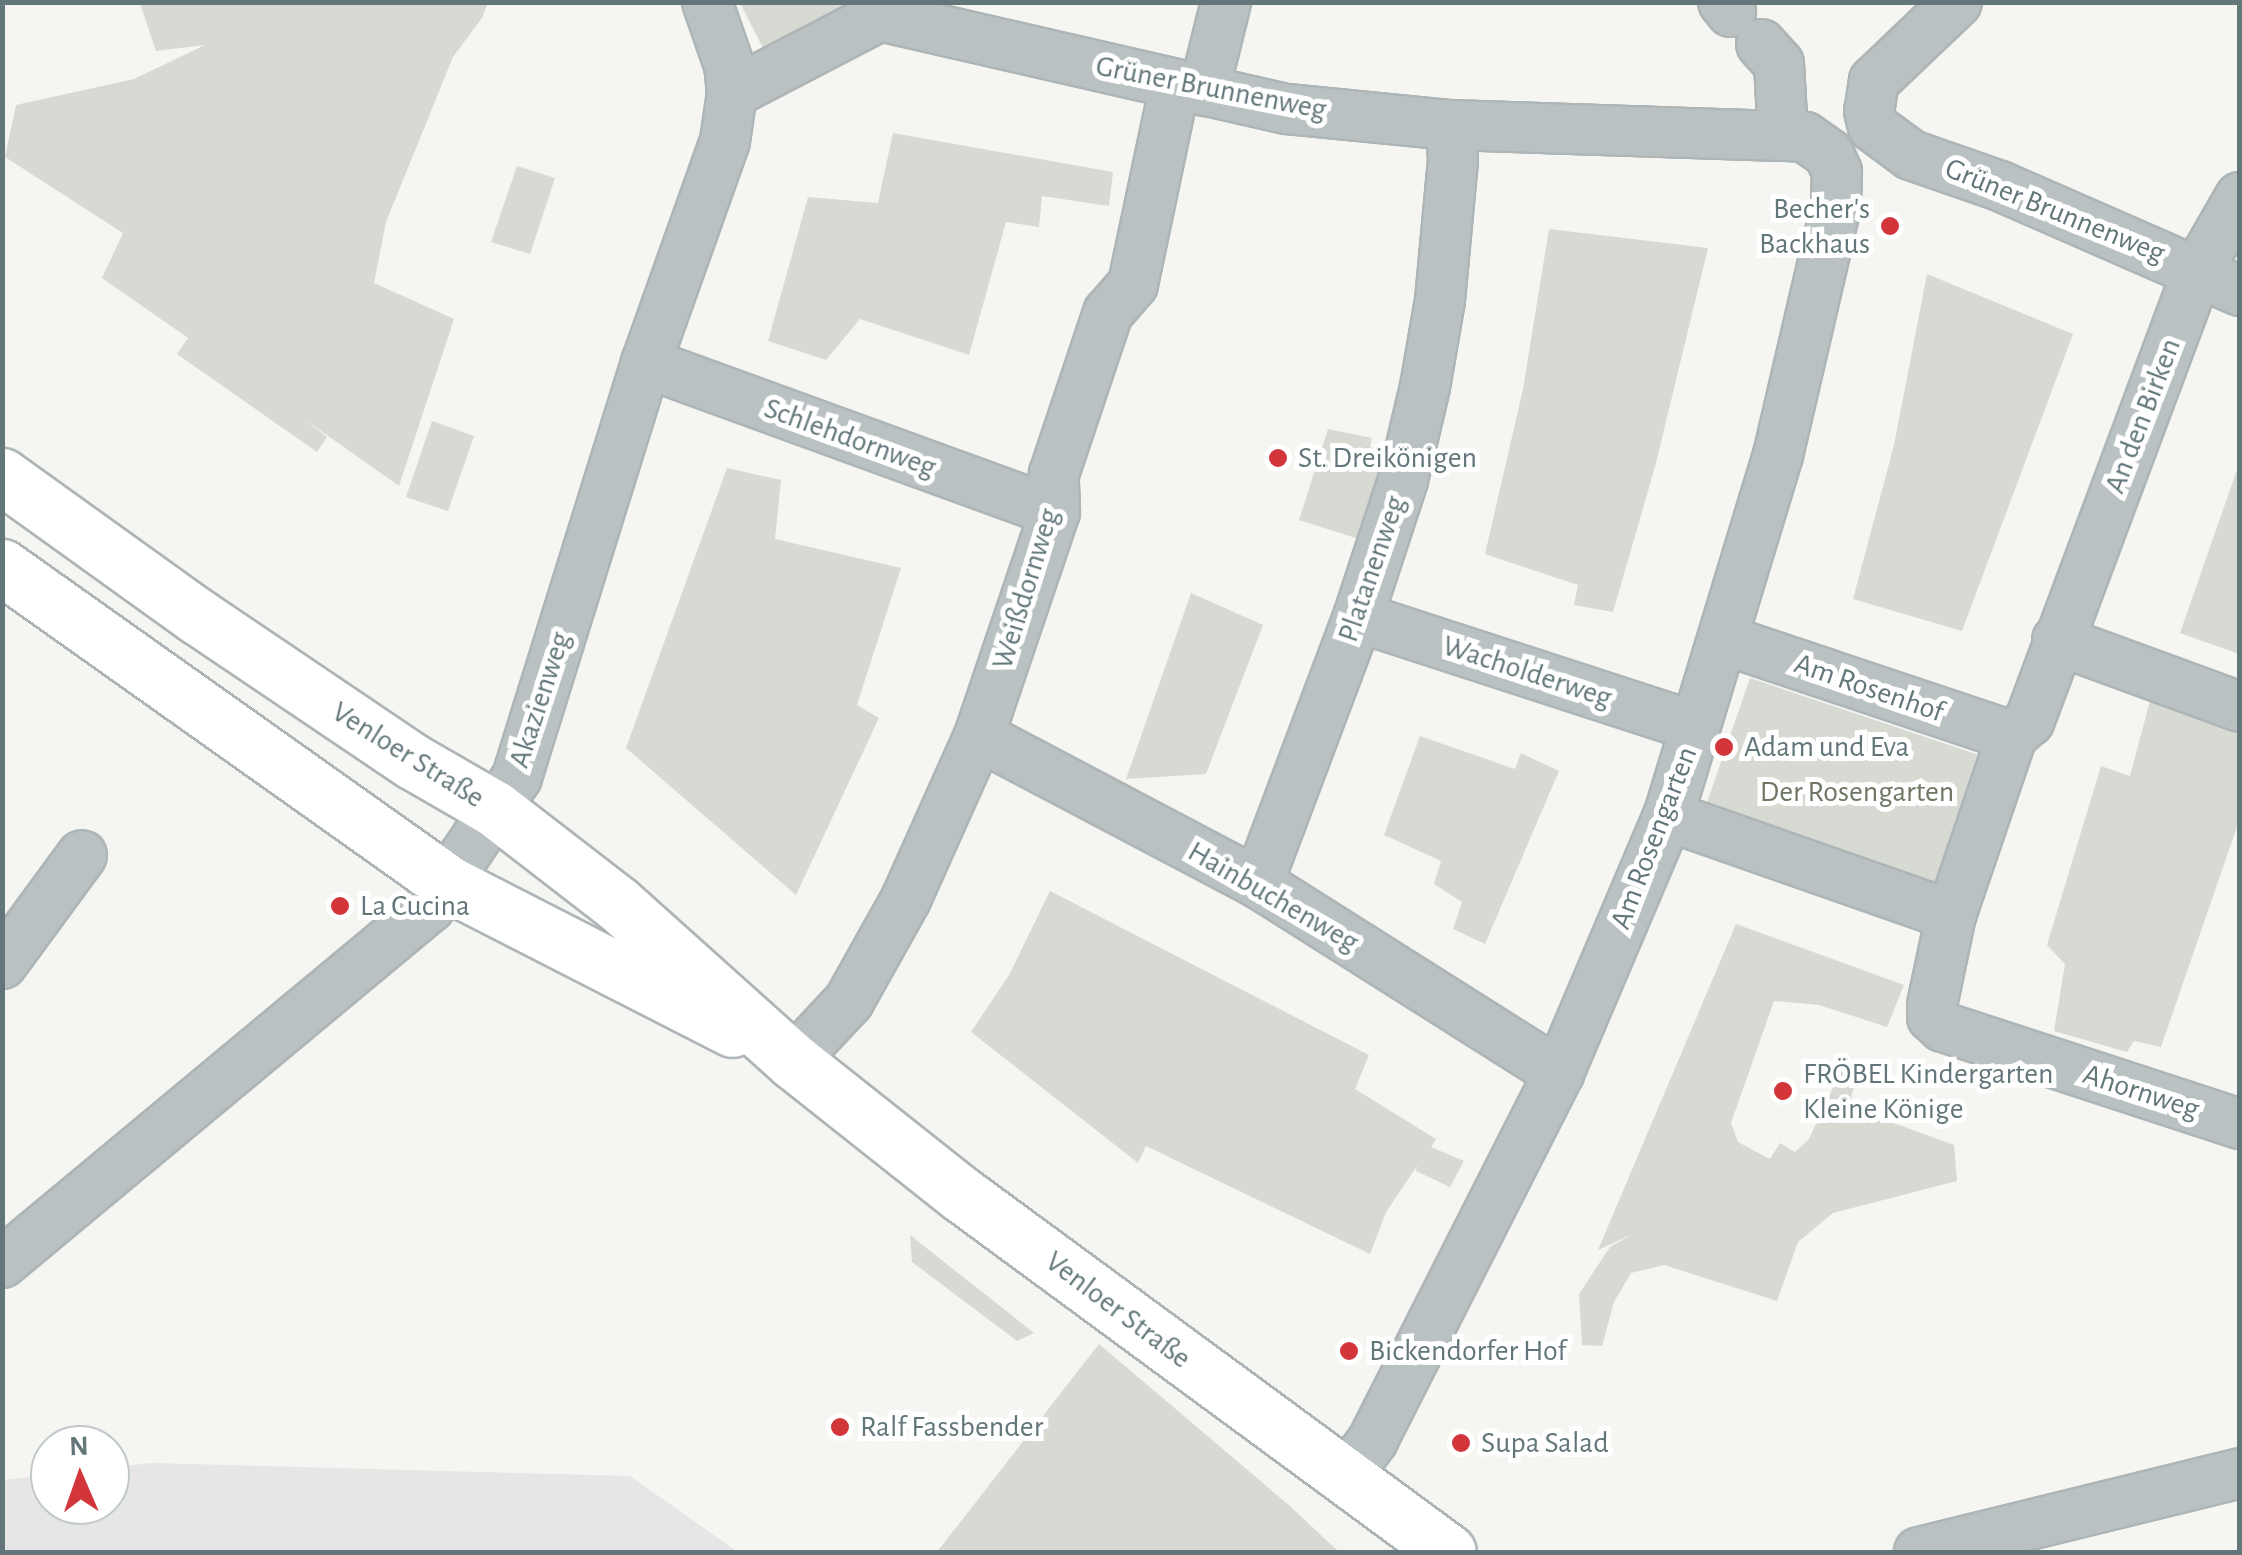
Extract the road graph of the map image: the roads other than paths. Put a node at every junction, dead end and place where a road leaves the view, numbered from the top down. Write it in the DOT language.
graph roads {
  1 [pos="707,2"];
  2 [pos="1226,2"];
  3 [pos="1958,2"];
  4 [pos="1738,19"];
  5 [pos="1190,88"];
  6 [pos="732,93"];
  7 [pos="1452,125"];
  8 [pos="1783,134"];
  9 [pos="1828,154"];
  10 [pos="2240,197"];
  11 [pos="2219,281"];
  12 [pos="646,364"];
  13 [pos="2,476"];
  14 [pos="1055,512"];
  15 [pos="2,568"];
  16 [pos="1358,617"];
  17 [pos="1726,640"];
  18 [pos="2057,640"];
  19 [pos="2240,707"];
  20 [pos="1696,727"];
  21 [pos="978,736"];
  22 [pos="2012,736"];
  23 [pos="495,809"];
  24 [pos="1668,816"];
  25 [pos="82,856"];
  26 [pos="1258,883"];
  27 [pos="449,884"];
  28 [pos="1951,915"];
  29 [pos="2,964"];
  30 [pos="793,1061"];
  31 [pos="1560,1073"];
  32 [pos="2239,1121"];
  33 [pos="6,1254"];
  34 [pos="2240,1474"];
  35 [pos="1345,1478"];
  36 [pos="1448,1552"];
  37 [pos="1919,1552"];
  1 -- 6 [label="street, Akazienweg"];
  2 -- 5 [label="street, Weißdornweg"];
  3 -- 11 [label="street, Grüner Brunnenweg"];
  4 -- 8 [label="street"];
  5 -- 6 [label="street, Grüner Brunnenweg"];
  5 -- 7 [label="street, Grüner Brunnenweg"];
  5 -- 14 [label="street, Weißdornweg"];
  6 -- 12 [label="street, Akazienweg"];
  7 -- 8 [label="street, Grüner Brunnenweg"];
  7 -- 16 [label="street, Platanenweg"];
  8 -- 9 [label="street, Grüner Brunnenweg"];
  9 -- 17 [label="street, Am Rosengarten"];
  10 -- 11 [label="street, An den Birken"];
  11 -- 18 [label="street, An den Birken"];
  12 -- 14 [label="street, Schlehdornweg"];
  12 -- 23 [label="street, Akazienweg"];
  13 -- 23 [label="main road, Venloer Straße"];
  14 -- 21 [label="street, Weißdornweg"];
  15 -- 27 [label="main road, Venloer Straße"];
  16 -- 20 [label="street, Wacholderweg"];
  16 -- 26 [label="street, Platanenweg"];
  17 -- 20 [label="street, Am Rosengarten"];
  17 -- 22 [label="street, Am Rosenhof"];
  18 -- 19 [label="street"];
  18 -- 22 [label="street"];
  20 -- 24 [label="street, Am Rosengarten"];
  21 -- 26 [label="street, Hainbuchenweg"];
  21 -- 30 [label="street, Weißdornweg"];
  22 -- 28 [label="street"];
  23 -- 27 [label="street, Akazienweg"];
  23 -- 30 [label="main road, Venloer Straße"];
  24 -- 28 [label="street"];
  24 -- 31 [label="street, Am Rosengarten"];
  25 -- 29 [label="street"];
  26 -- 31 [label="street, Hainbuchenweg"];
  27 -- 30 [label="main road, Venloer Straße"];
  27 -- 33 [label="street, Akazienweg"];
  28 -- 32 [label="street, Ahornweg"];
  30 -- 35 [label="main road, Venloer Straße"];
  31 -- 35 [label="street, Am Rosengarten"];
  34 -- 37 [label="street"];
  35 -- 36 [label="main road, Venloer Straße"];
}
